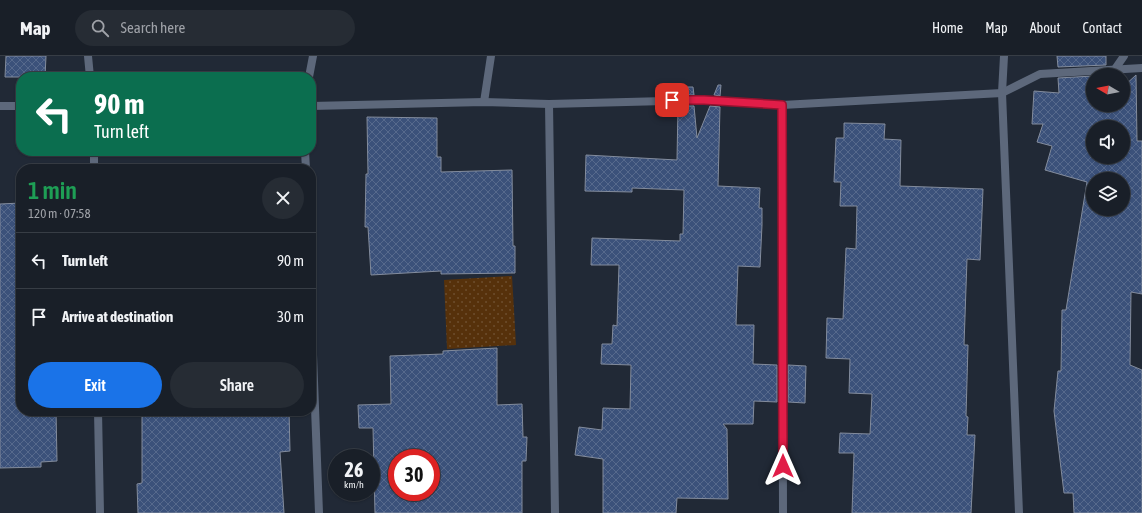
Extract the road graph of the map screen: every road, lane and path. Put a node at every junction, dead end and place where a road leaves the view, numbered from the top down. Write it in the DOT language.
graph roads {
  1 [pos="88,56"];
  2 [pos="313,56"];
  3 [pos="491,56"];
  4 [pos="1004,56"];
  5 [pos="1124,56"];
  6 [pos="1116,68"];
  7 [pos="1130,68"];
  8 [pos="1142,68"];
  9 [pos="1086,71"];
  10 [pos="90,72"];
  11 [pos="310,72"];
  12 [pos="1002,93"];
  13 [pos="484,102"];
  14 [pos="548,104"];
  15 [pos="782,105"];
  16 [pos="0,106"];
  17 [pos="16,106"];
  18 [pos="316,106"];
  19 [pos="98,416"];
  20 [pos="315,416"];
  21 [pos="100,513"];
  22 [pos="319,513"];
  23 [pos="555,513"];
  24 [pos="784,513"];
  25 [pos="1019,513"];
  1 -- 10 [label="street"];
  2 -- 11 [label="street"];
  3 -- 13 [label="street"];
  4 -- 12 [label="street"];
  5 -- 6 [label="street"];
  7 -- 8 [label="street"];
  9 -- 12 [label="street"];
  12 -- 15 [label="street"];
  12 -- 25 [label="street"];
  13 -- 14 [label="street"];
  13 -- 18 [label="street"];
  14 -- 15 [label="street"];
  14 -- 23 [label="street"];
  15 -- 24 [label="street"];
  16 -- 17 [label="street"];
  19 -- 21 [label="street"];
  20 -- 22 [label="street"];
}
